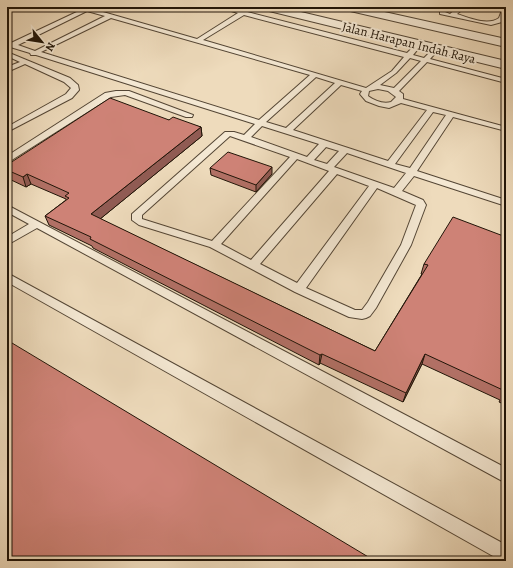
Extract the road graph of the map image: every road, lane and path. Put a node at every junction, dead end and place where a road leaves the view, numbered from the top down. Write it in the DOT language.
graph roads {
  1 [pos="78,7"];
  2 [pos="220,7"];
  3 [pos="265,7"];
  4 [pos="346,7"];
  5 [pos="443,7"];
  6 [pos="462,7"];
  7 [pos="506,7"];
  8 [pos="86,10"];
  9 [pos="243,13"];
  10 [pos="444,14"];
  11 [pos="452,15"];
  12 [pos="110,16"];
  13 [pos="436,27"];
  14 [pos="196,41"];
  15 [pos="506,43"];
  16 [pos="420,44"];
  17 [pos="9,45"];
  18 [pos="437,48"];
  19 [pos="7,54"];
  20 [pos="33,54"];
  21 [pos="410,56"];
  22 [pos="427,60"];
  23 [pos="25,62"];
  24 [pos="505,65"];
  25 [pos="7,70"];
  26 [pos="315,74"];
  27 [pos="494,78"];
  28 [pos="506,81"];
  29 [pos="340,82"];
  30 [pos="369,89"];
  31 [pos="395,91"];
  32 [pos="400,100"];
  33 [pos="432,108"];
  34 [pos="189,114"];
  35 [pos="451,114"];
  36 [pos="260,123"];
  37 [pos="506,129"];
  38 [pos="7,130"];
  39 [pos="287,131"];
  40 [pos="246,138"];
  41 [pos="325,143"];
  42 [pos="345,150"];
  43 [pos="295,156"];
  44 [pos="7,160"];
  45 [pos="308,160"];
  46 [pos="390,165"];
  47 [pos="332,169"];
  48 [pos="411,173"];
  49 [pos="375,184"];
  50 [pos="396,192"];
  51 [pos="506,204"];
  52 [pos="7,208"];
  53 [pos="36,224"];
  54 [pos="7,242"];
  55 [pos="214,245"];
  56 [pos="253,265"];
  57 [pos="7,277"];
  58 [pos="299,290"];
  59 [pos="506,476"];
  60 [pos="506,554"];
  61 [pos="504,561"];
  1 -- 8 [label="lane"];
  2 -- 9 [label="lane"];
  3 -- 16 [label="street, Jalan Harapan Indah Raya"];
  4 -- 13 [label="street, Jalan Harapan Indah Raya"];
  5 -- 10 [label="lane"];
  6 -- 11 [label="lane"];
  7 -- 11 [label="lane"];
  8 -- 12 [label="lane"];
  8 -- 17 [label="lane"];
  9 -- 14 [label="lane"];
  9 -- 21 [label="lane"];
  10 -- 11 [label="lane"];
  10 -- 13 [label="lane"];
  11 -- 13 [label="lane"];
  12 -- 14 [label="lane"];
  12 -- 20 [label="lane"];
  13 -- 15 [label="street, Jalan Harapan Indah Raya"];
  14 -- 26 [label="lane"];
  16 -- 18 [label="street, Jalan Harapan Indah Raya"];
  16 -- 21 [label="lane"];
  17 -- 20 [label="lane"];
  18 -- 22 [label="lane"];
  18 -- 24 [label="street, Jalan Harapan Indah Raya"];
  19 -- 23 [label="lane"];
  20 -- 36 [label="lane"];
  21 -- 22 [label="lane"];
  21 -- 30 [label="lane"];
  22 -- 27 [label="lane"];
  22 -- 31 [label="lane"];
  23 -- 25 [label="lane"];
  23 -- 38 [label="lane"];
  24 -- 27 [label="lane"];
  26 -- 29 [label="lane"];
  26 -- 36 [label="lane"];
  27 -- 28 [label="lane"];
  29 -- 30 [label="lane"];
  29 -- 39 [label="lane"];
  30 -- 31 [label="lane"];
  30 -- 32 [label="lane"];
  31 -- 32 [label="lane"];
  32 -- 33 [label="lane"];
  33 -- 35 [label="lane"];
  33 -- 46 [label="lane"];
  34 -- 44 [label="lane"];
  35 -- 37 [label="lane"];
  35 -- 48 [label="lane"];
  36 -- 39 [label="lane"];
  36 -- 40 [label="lane"];
  39 -- 41 [label="lane"];
  40 -- 43 [label="lane"];
  40 -- 55 [label="lane"];
  41 -- 42 [label="lane"];
  41 -- 45 [label="lane"];
  42 -- 46 [label="lane"];
  42 -- 47 [label="lane"];
  43 -- 45 [label="lane"];
  43 -- 55 [label="lane"];
  45 -- 47 [label="lane"];
  46 -- 48 [label="lane"];
  47 -- 49 [label="lane"];
  47 -- 56 [label="lane"];
  48 -- 50 [label="lane"];
  48 -- 51 [label="lane"];
  49 -- 50 [label="lane"];
  49 -- 58 [label="lane"];
  50 -- 58 [label="lane"];
  52 -- 53 [label="lane"];
  53 -- 54 [label="lane"];
  53 -- 59 [label="lane"];
  55 -- 56 [label="lane"];
  56 -- 58 [label="lane"];
  57 -- 60 [label="lane"];
  60 -- 61 [label="lane"];
}
